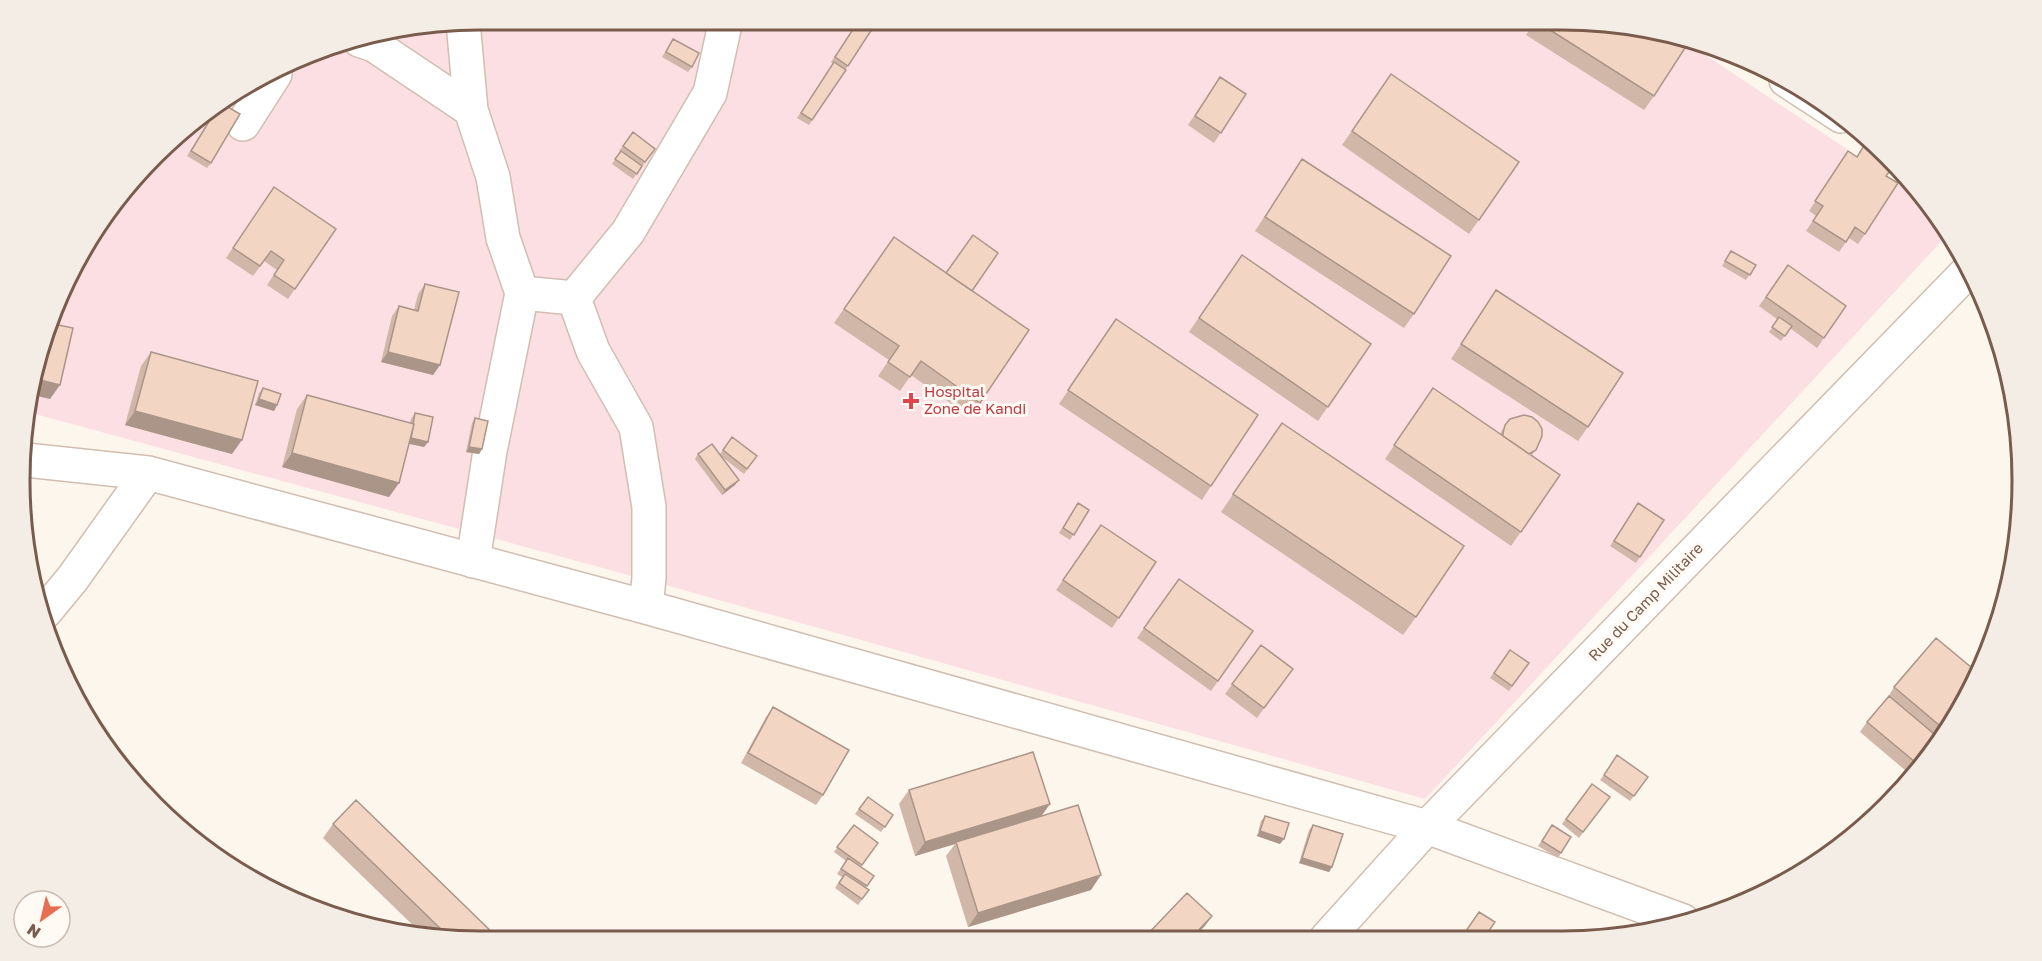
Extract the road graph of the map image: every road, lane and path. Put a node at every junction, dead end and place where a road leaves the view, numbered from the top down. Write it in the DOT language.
graph roads {
  1 [pos="724,30"];
  2 [pos="464,31"];
  3 [pos="370,44"];
  4 [pos="271,82"];
  5 [pos="471,110"];
  6 [pos="243,124"];
  7 [pos="1963,276"];
  8 [pos="522,293"];
  9 [pos="574,298"];
  10 [pos="31,461"];
  11 [pos="147,473"];
  12 [pos="473,561"];
  13 [pos="48,608"];
  14 [pos="646,608"];
  15 [pos="1427,827"];
  16 [pos="1672,917"];
  17 [pos="1333,931"];
  1 -- 9 [label="street"];
  2 -- 5 [label="street"];
  3 -- 5 [label="street"];
  4 -- 6 [label="street"];
  5 -- 8 [label="street"];
  7 -- 15 [label="street, Rue du Camp Militaire"];
  8 -- 9 [label="street"];
  8 -- 12 [label="street"];
  9 -- 14 [label="street"];
  10 -- 11 [label="street"];
  11 -- 12 [label="street"];
  11 -- 13 [label="street"];
  12 -- 14 [label="street"];
  14 -- 15 [label="street"];
  15 -- 16 [label="street"];
  15 -- 17 [label="street, Rue du Camp Militaire"];
}
